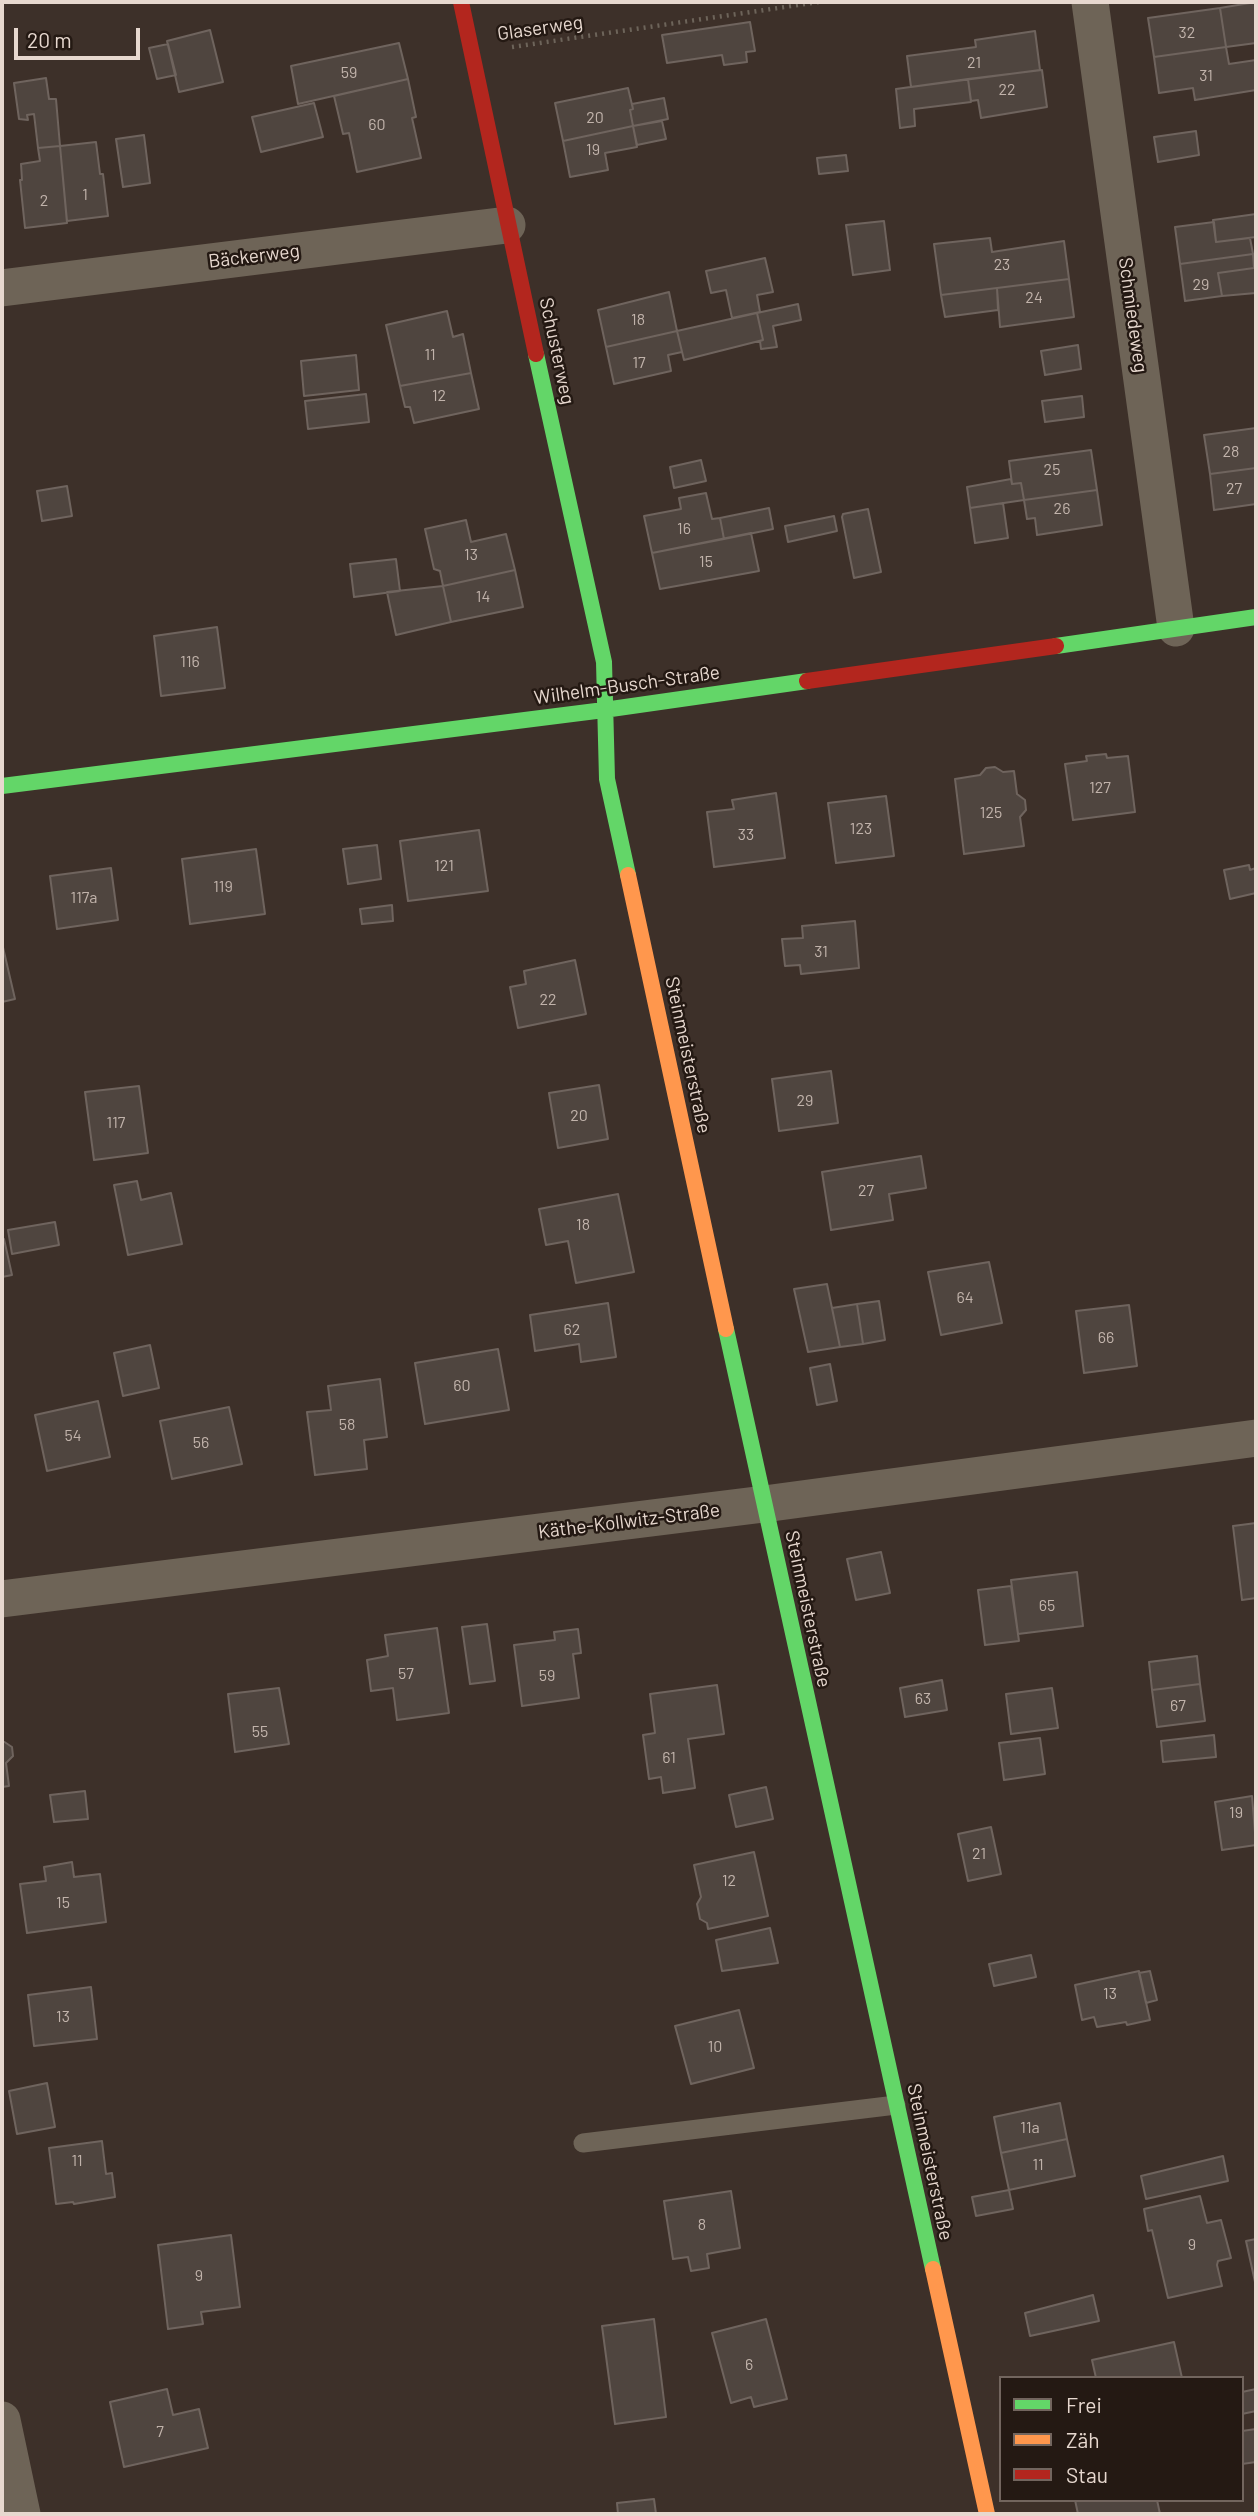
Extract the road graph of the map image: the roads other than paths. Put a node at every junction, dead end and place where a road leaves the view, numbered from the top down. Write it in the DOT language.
graph roads {
  1 [pos="461,2"];
  2 [pos="1090,2"];
  3 [pos="507,225"];
  4 [pos="2,288"];
  5 [pos="1256,617"];
  6 [pos="1176,628"];
  7 [pos="604,710"];
  8 [pos="2,786"];
  9 [pos="1256,1438"];
  10 [pos="764,1504"];
  11 [pos="2,1599"];
  12 [pos="896,2105"];
  13 [pos="583,2143"];
  14 [pos="2,2420"];
  15 [pos="22,2514"];
  16 [pos="987,2514"];
  1 -- 3 [label="street, Schusterweg"];
  2 -- 6 [label="street, Schmiedeweg"];
  3 -- 4 [label="street, Bäckerweg"];
  3 -- 7 [label="street, Schusterweg"];
  5 -- 6 [label="street, Wilhelm-Busch-Straße"];
  6 -- 7 [label="street, Wilhelm-Busch-Straße"];
  7 -- 8 [label="street, Wilhelm-Busch-Straße"];
  7 -- 10 [label="street, Steinmeisterstraße"];
  9 -- 10 [label="street, Käthe-Kollwitz-Straße"];
  10 -- 11 [label="street, Käthe-Kollwitz-Straße"];
  10 -- 12 [label="street, Steinmeisterstraße"];
  12 -- 13 [label="lane"];
  12 -- 16 [label="street, Steinmeisterstraße"];
  14 -- 15 [label="street"];
}
